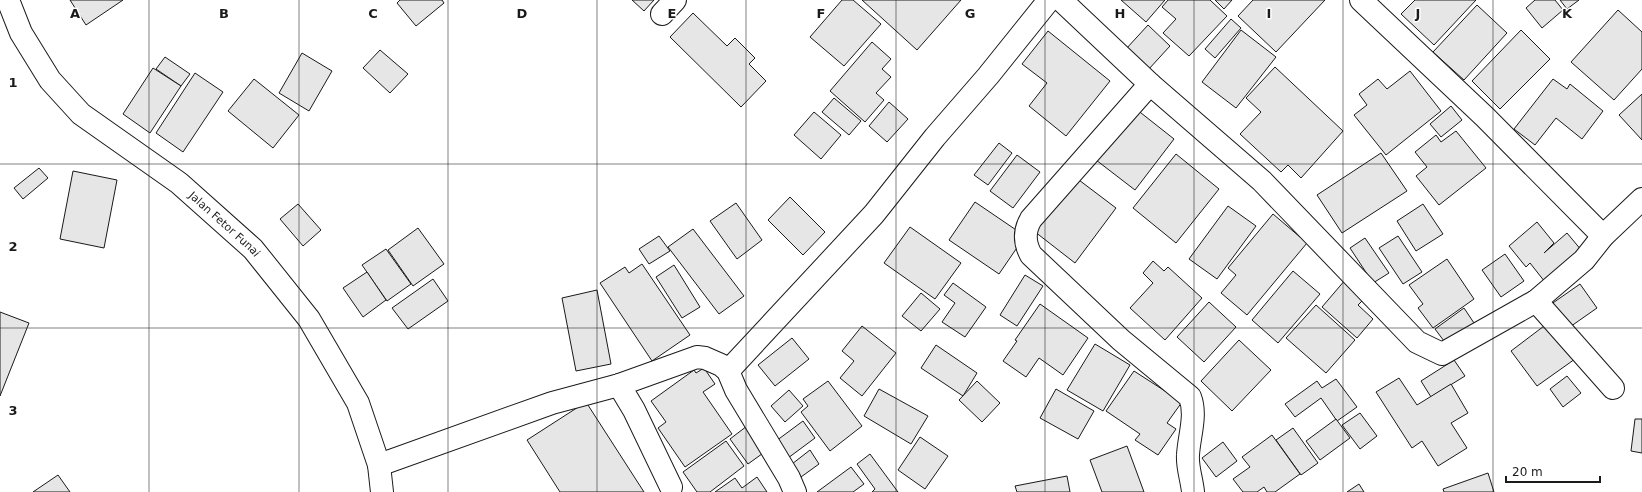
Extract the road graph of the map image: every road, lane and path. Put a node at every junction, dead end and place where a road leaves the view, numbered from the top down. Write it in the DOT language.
graph roads {
  1 [pos="8,0"];
  2 [pos="1050,0"];
  3 [pos="1060,0"];
  4 [pos="1361,0"];
  5 [pos="1150,84"];
  6 [pos="1642,199"];
  7 [pos="1603,236"];
  8 [pos="1536,301"];
  9 [pos="728,371"];
  10 [pos="619,385"];
  11 [pos="1613,388"];
  12 [pos="379,465"];
  13 [pos="671,487"];
  14 [pos="382,492"];
  15 [pos="795,492"];
  16 [pos="1193,492"];
  1 -- 12 [label="street, Jalan Fetor Funai"];
  2 -- 9 [label="street"];
  3 -- 5 [label="street"];
  4 -- 7 [label="street"];
  5 -- 8 [label="street"];
  5 -- 16 [label="street"];
  6 -- 7 [label="street"];
  7 -- 8 [label="street"];
  8 -- 11 [label="street"];
  9 -- 10 [label="street"];
  9 -- 15 [label="street"];
  10 -- 12 [label="street"];
  10 -- 13 [label="street"];
  12 -- 14 [label="street, Jalan Fetor Funai"];
}
